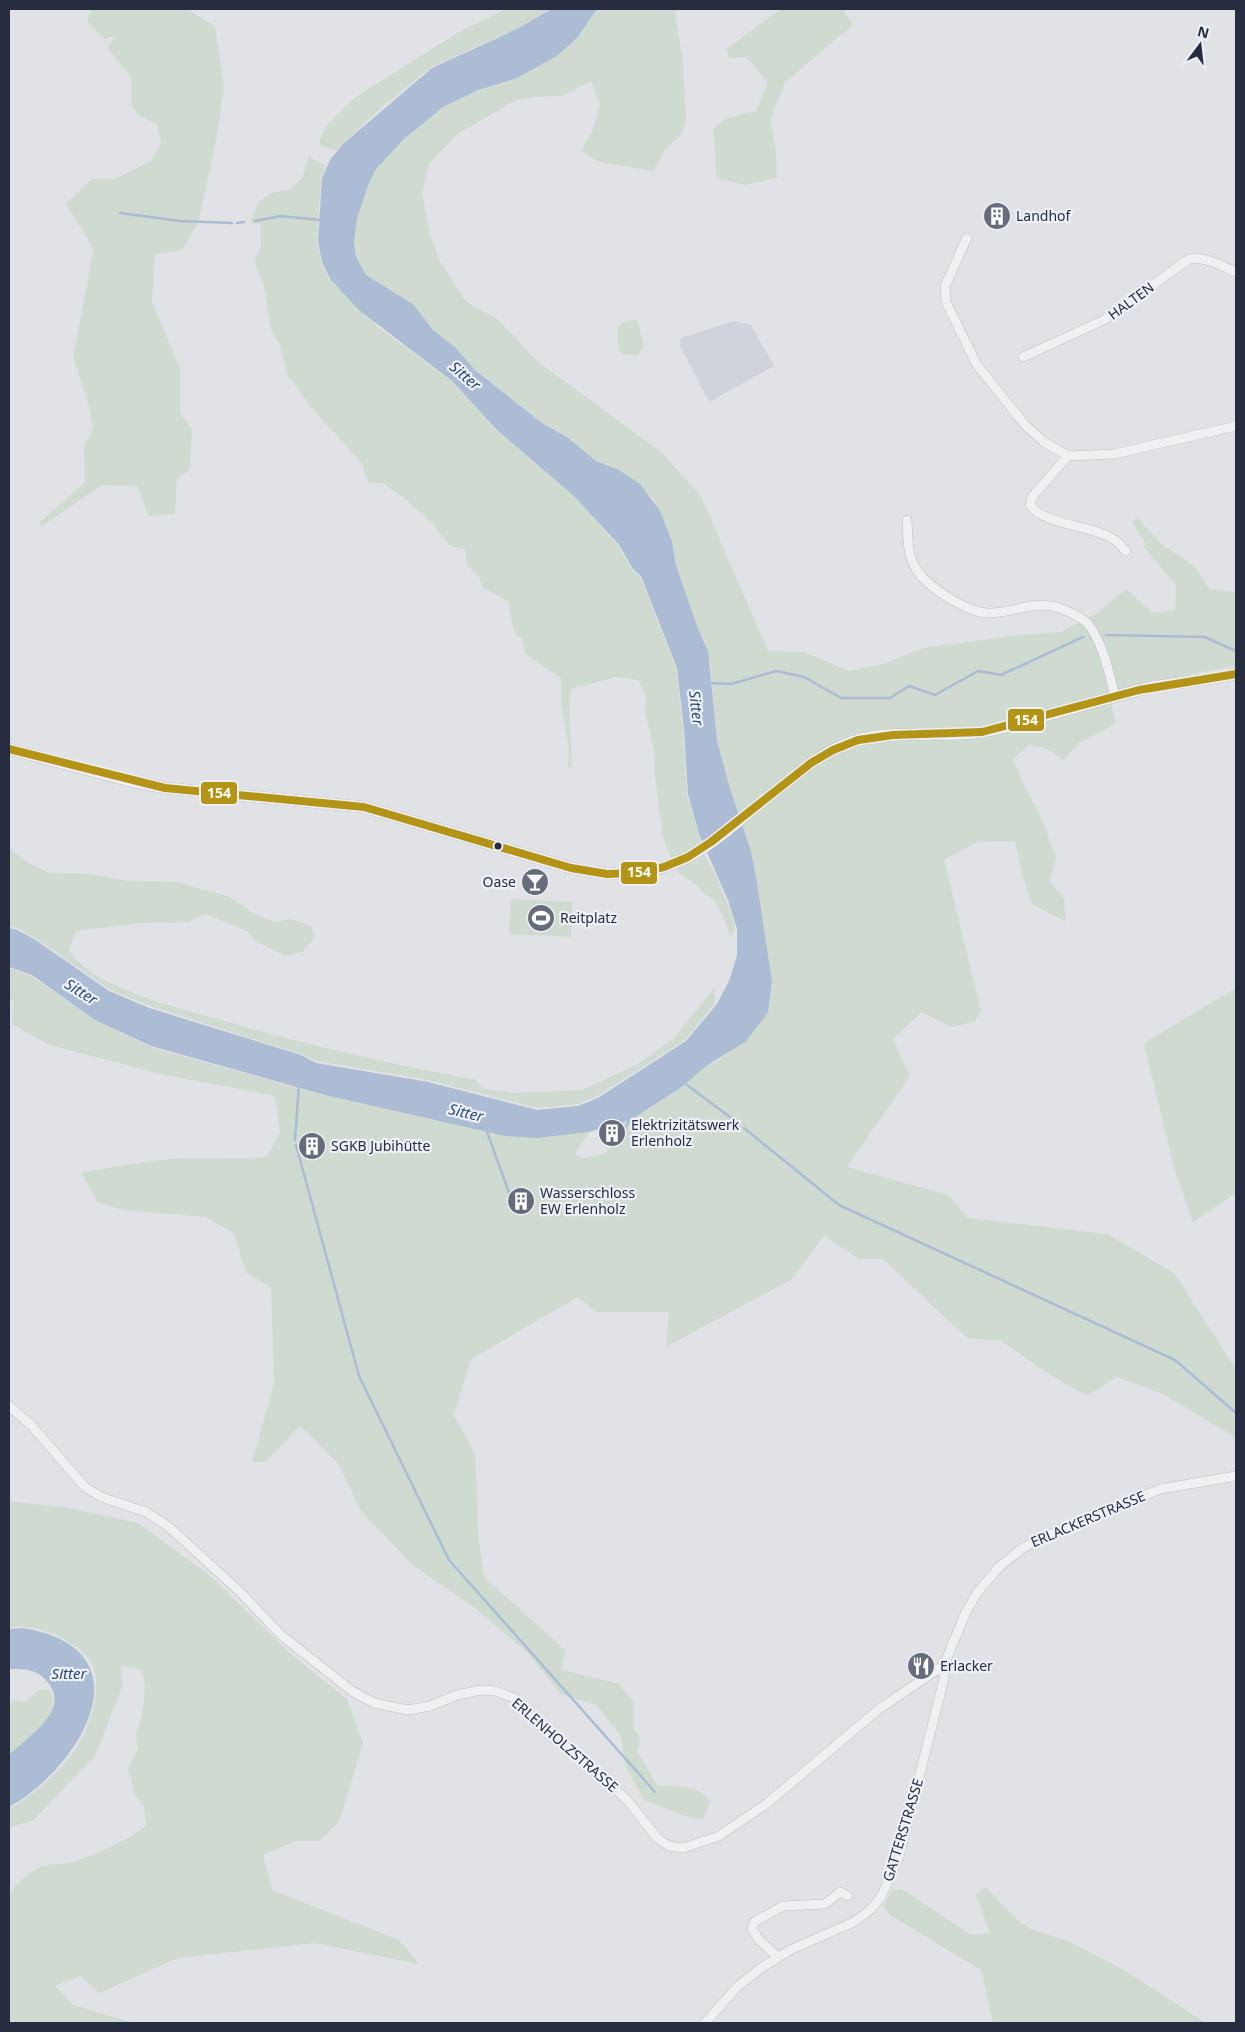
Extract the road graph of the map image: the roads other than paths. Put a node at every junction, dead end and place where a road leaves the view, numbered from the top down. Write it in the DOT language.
graph roads {
  1 [pos="967,238"];
  2 [pos="1236,272"];
  3 [pos="1023,357"];
  4 [pos="1236,426"];
  5 [pos="1068,456"];
  6 [pos="907,520"];
  7 [pos="1126,551"];
  8 [pos="1236,674"];
  9 [pos="1115,696"];
  10 [pos="9,749"];
  11 [pos="9,1406"];
  12 [pos="1236,1476"];
  13 [pos="944,1665"];
  14 [pos="848,1896"];
  15 [pos="778,1957"];
  16 [pos="706,2023"];
  1 -- 5 [label="street"];
  2 -- 3 [label="street, HALTEN"];
  4 -- 5 [label="street"];
  5 -- 7 [label="street"];
  6 -- 9 [label="street"];
  8 -- 9 [label="street"];
  9 -- 10 [label="street"];
  11 -- 13 [label="street, ERLENHOLZSTRASSE"];
  12 -- 13 [label="street, ERLACKERSTRASSE"];
  13 -- 15 [label="street, GATTERSTRASSE"];
  14 -- 15 [label="street"];
  15 -- 16 [label="street, GATTERSTRASSE"];
}
